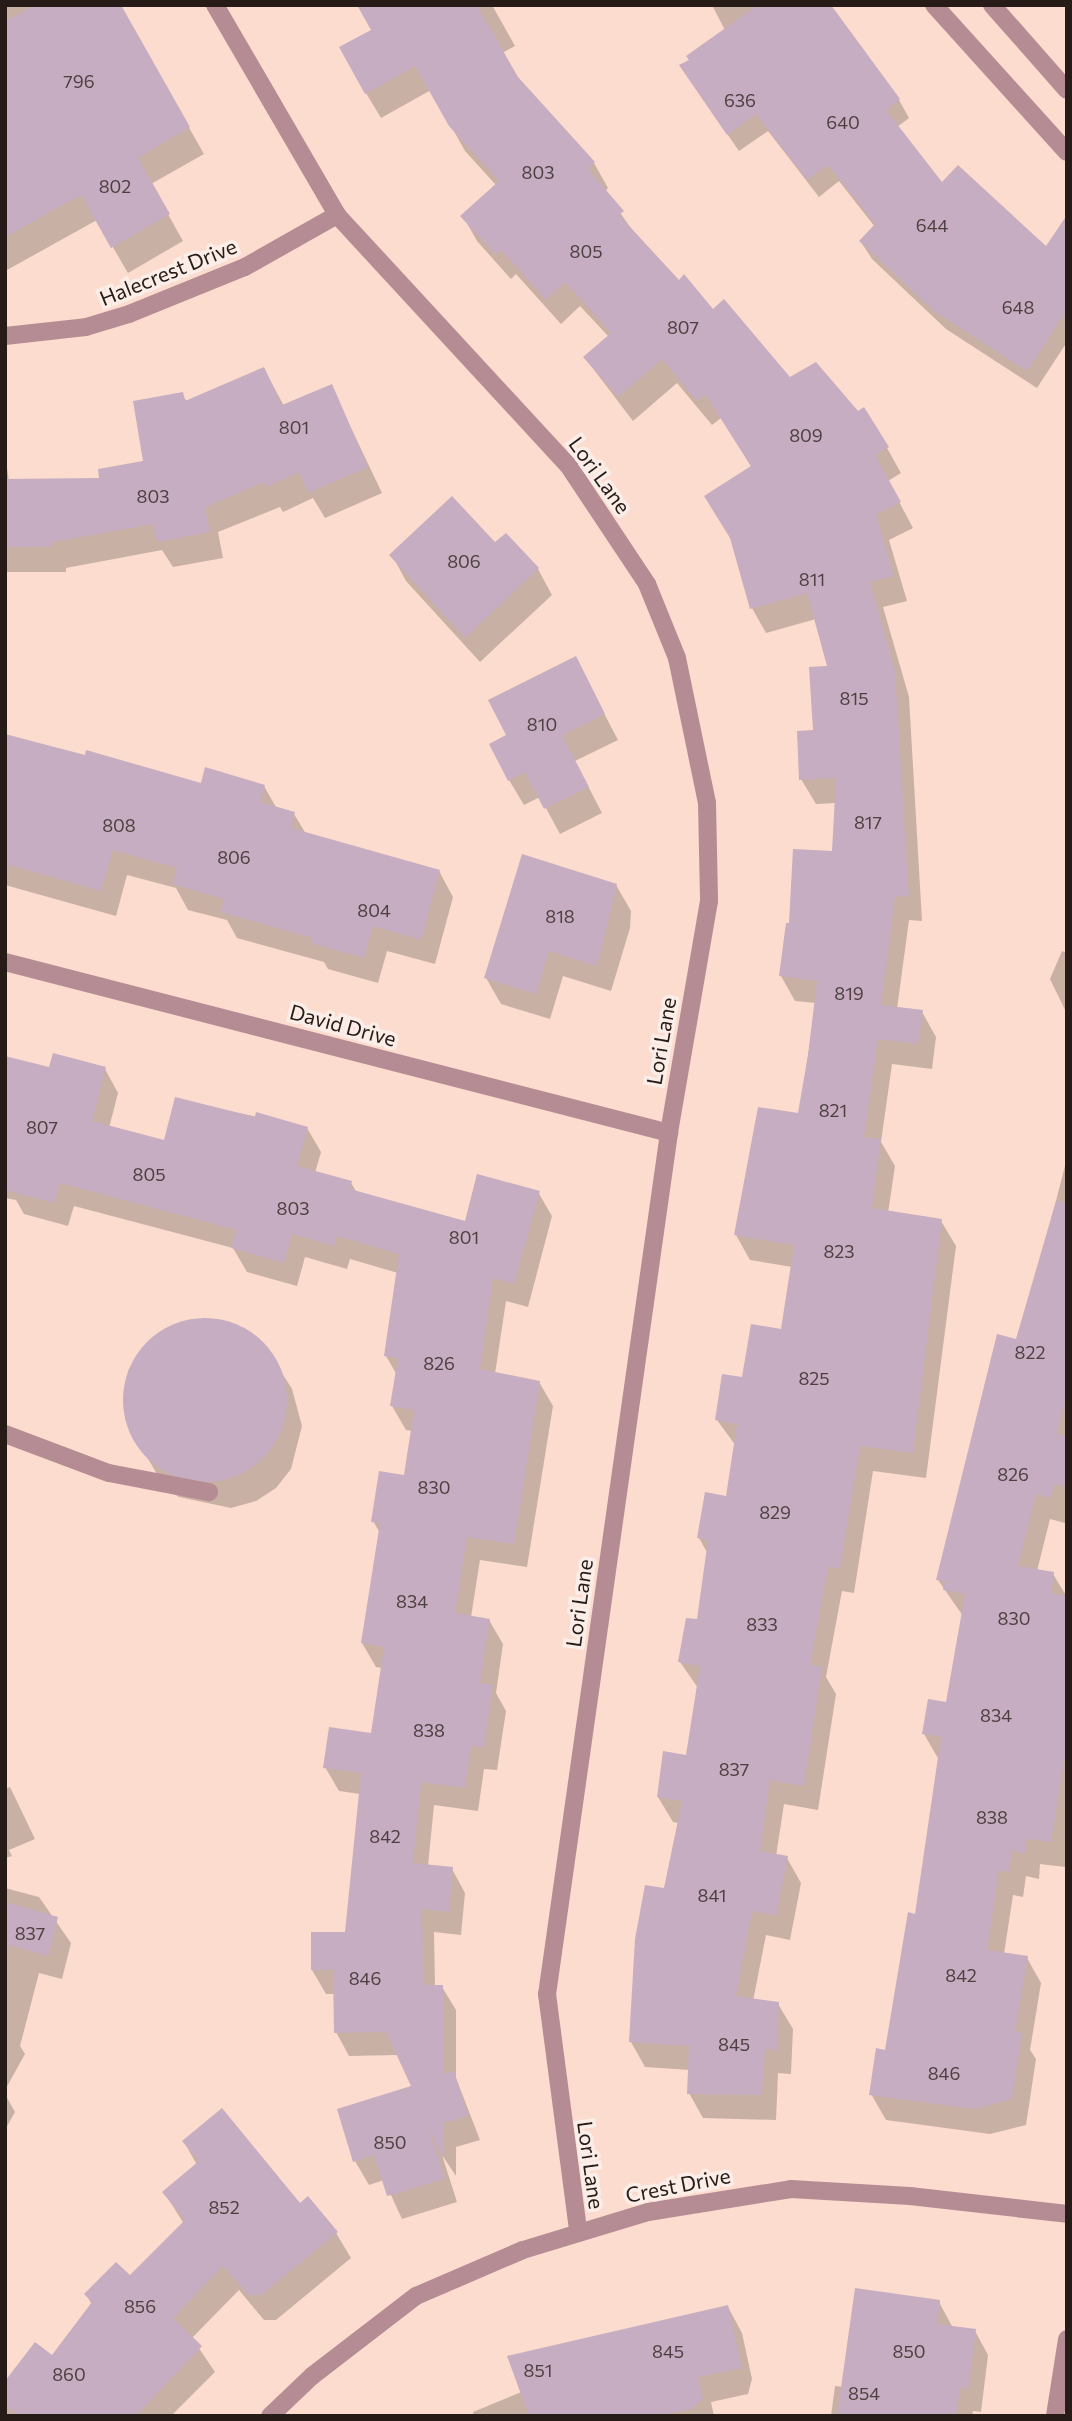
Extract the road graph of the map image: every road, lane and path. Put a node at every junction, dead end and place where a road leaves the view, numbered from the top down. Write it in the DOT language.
graph roads {
  1 [pos="215,5"];
  2 [pos="934,5"];
  3 [pos="992,5"];
  4 [pos="1067,90"];
  5 [pos="1067,152"];
  6 [pos="337,215"];
  7 [pos="5,336"];
  8 [pos="5,962"];
  9 [pos="668,1133"];
  10 [pos="5,1434"];
  11 [pos="208,1492"];
  12 [pos="1067,2214"];
  13 [pos="578,2231"];
  14 [pos="1067,2339"];
  15 [pos="270,2416"];
  16 [pos="1055,2416"];
  1 -- 6 [label="street, Lori Lane"];
  2 -- 5 [label="street"];
  3 -- 4 [label="street"];
  6 -- 7 [label="street, Halecrest Drive"];
  6 -- 9 [label="street, Lori Lane"];
  8 -- 9 [label="street, David Drive"];
  9 -- 13 [label="street, Lori Lane"];
  10 -- 11 [label="street"];
  12 -- 13 [label="street, Crest Drive"];
  13 -- 15 [label="street, Crest Drive"];
  14 -- 16 [label="street"];
}
